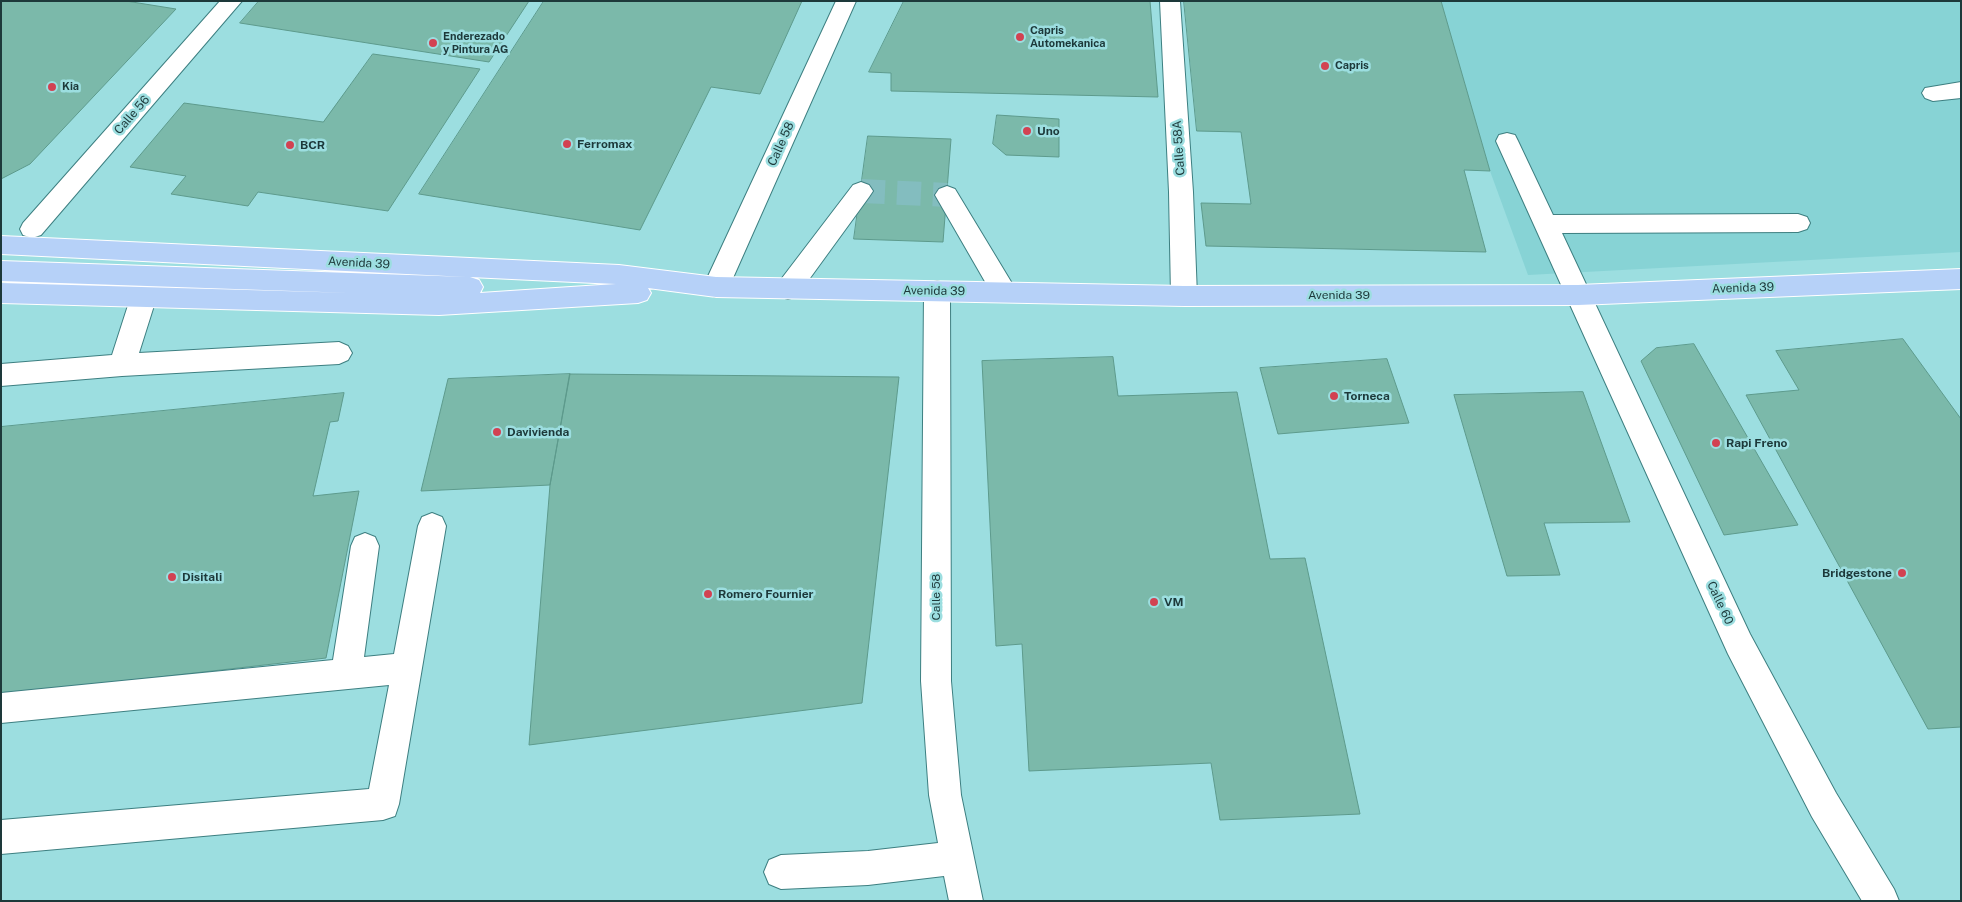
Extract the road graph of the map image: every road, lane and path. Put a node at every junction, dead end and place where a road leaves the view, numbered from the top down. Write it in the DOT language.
graph roads {
  1 [pos="232,1"];
  2 [pos="846,1"];
  3 [pos="1170,1"];
  4 [pos="1961,90"];
  5 [pos="1933,92"];
  6 [pos="1506,142"];
  7 [pos="861,191"];
  8 [pos="947,195"];
  9 [pos="1545,224"];
  10 [pos="1798,224"];
  11 [pos="1,228"];
  12 [pos="32,229"];
  13 [pos="1,245"];
  14 [pos="1,271"];
  15 [pos="619,275"];
  16 [pos="1961,279"];
  17 [pos="716,287"];
  18 [pos="788,289"];
  19 [pos="937,291"];
  20 [pos="638,292"];
  21 [pos="1004,292"];
  22 [pos="1,293"];
  23 [pos="1578,295"];
  24 [pos="144,296"];
  25 [pos="1184,296"];
  26 [pos="339,353"];
  27 [pos="122,365"];
  28 [pos="1,375"];
  29 [pos="432,526"];
  30 [pos="366,546"];
  31 [pos="407,668"];
  32 [pos="346,674"];
  33 [pos="1,708"];
  34 [pos="1,838"];
  35 [pos="958,857"];
  36 [pos="781,872"];
  37 [pos="966,901"];
  38 [pos="1882,901"];
  1 -- 12 [label="street, Calle 56"];
  2 -- 17 [label="street, Calle 58"];
  3 -- 25 [label="street, Calle 58A"];
  4 -- 5 [label="street"];
  6 -- 9 [label="street, Calle 60"];
  7 -- 18 [label="street"];
  8 -- 21 [label="street"];
  9 -- 10 [label="street"];
  9 -- 23 [label="street, Calle 60"];
  11 -- 12 [label="main road"];
  12 -- 15 [label="main road"];
  13 -- 15 [label="main road, Avenida 39"];
  14 -- 20 [label="main road, Avenida 39"];
  15 -- 17 [label="main road, Avenida 39"];
  16 -- 23 [label="main road, Avenida 39"];
  17 -- 18 [label="main road, Avenida 39"];
  17 -- 20 [label="main road, Avenida 39"];
  18 -- 19 [label="main road, Avenida 39"];
  19 -- 21 [label="main road, Avenida 39"];
  19 -- 35 [label="street, Calle 58"];
  20 -- 24 [label="main road"];
  21 -- 25 [label="main road, Avenida 39"];
  22 -- 24 [label="main road"];
  23 -- 25 [label="main road, Avenida 39"];
  23 -- 38 [label="street, Calle 60"];
  24 -- 27 [label="street"];
  26 -- 27 [label="street"];
  27 -- 28 [label="street"];
  29 -- 31 [label="street"];
  30 -- 32 [label="street"];
  31 -- 32 [label="street"];
  31 -- 34 [label="street"];
  32 -- 33 [label="street"];
  35 -- 36 [label="street"];
  35 -- 37 [label="street, Calle 58"];
}
